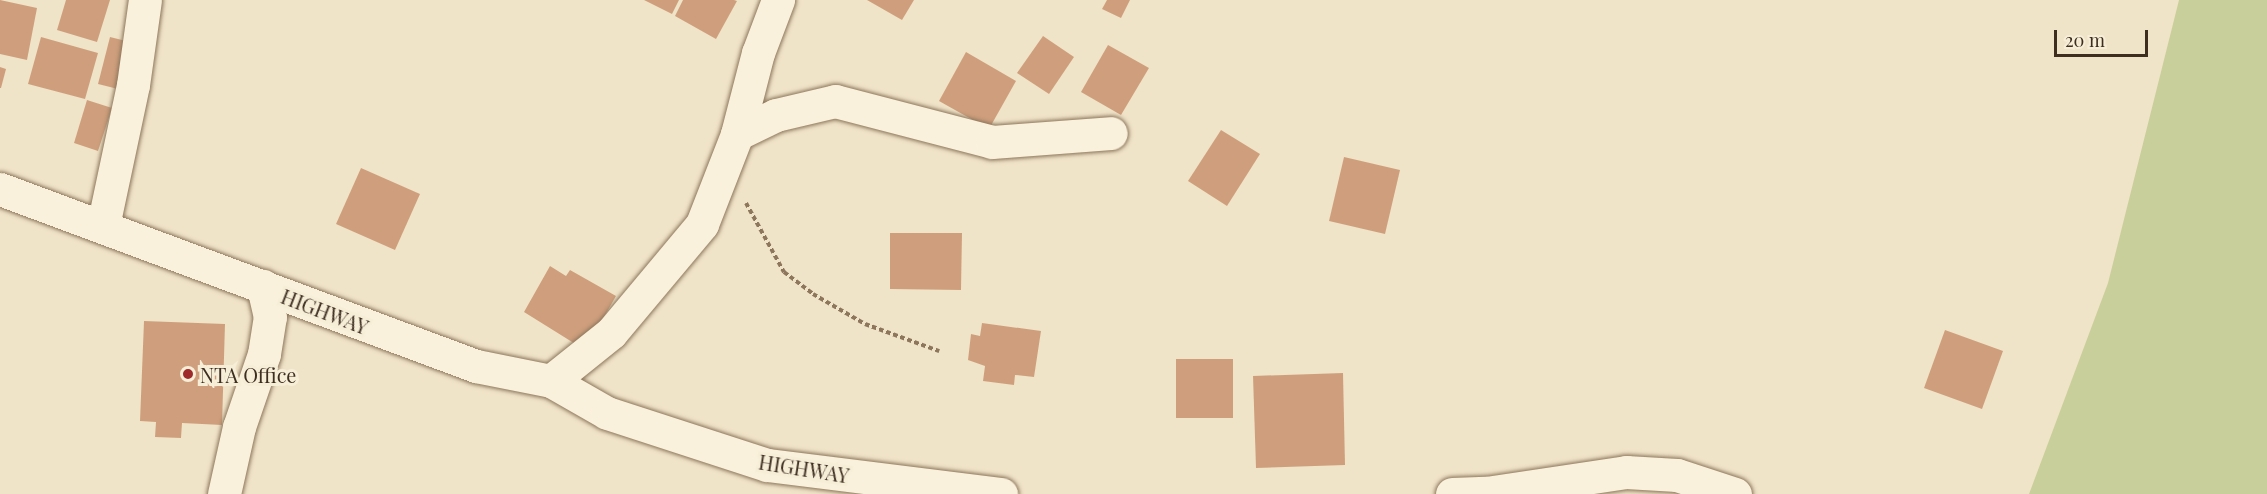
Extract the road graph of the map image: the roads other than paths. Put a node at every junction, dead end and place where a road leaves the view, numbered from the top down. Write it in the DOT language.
graph roads {
  1 [pos="145,0"];
  2 [pos="778,0"];
  3 [pos="1111,133"];
  4 [pos="732,148"];
  5 [pos="0,189"];
  6 [pos="103,226"];
  7 [pos="263,286"];
  8 [pos="551,381"];
  9 [pos="224,494"];
  10 [pos="1001,494"];
  11 [pos="1452,494"];
  12 [pos="1735,494"];
  1 -- 6 [label="street"];
  2 -- 4 [label="street"];
  3 -- 4 [label="street"];
  4 -- 8 [label="street"];
  5 -- 6 [label="street, HIGHWAY"];
  6 -- 7 [label="street, HIGHWAY"];
  7 -- 8 [label="street, HIGHWAY"];
  7 -- 9 [label="street"];
  8 -- 10 [label="street, HIGHWAY"];
  11 -- 12 [label="street"];
}
